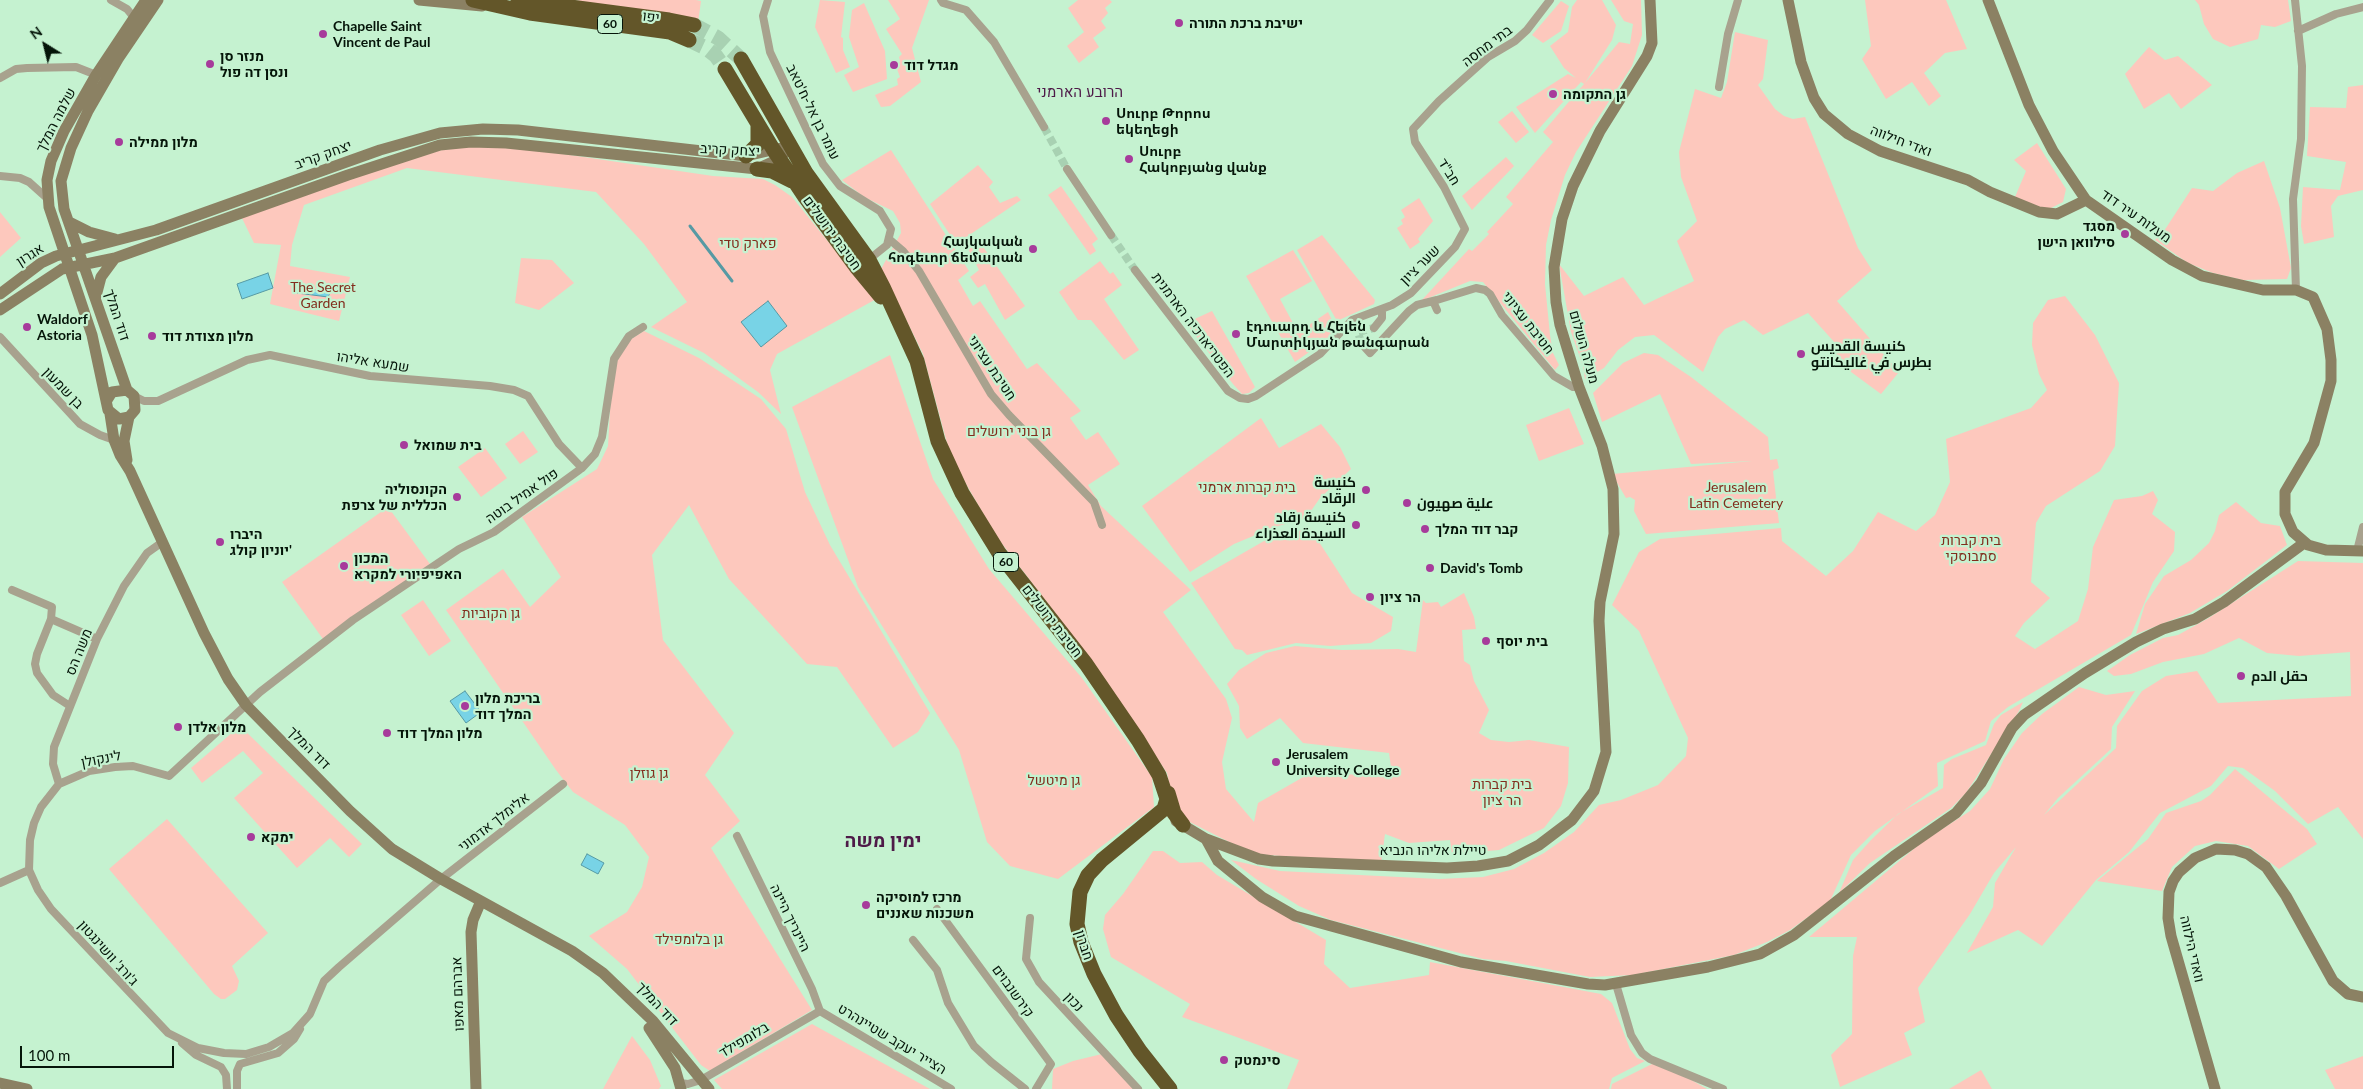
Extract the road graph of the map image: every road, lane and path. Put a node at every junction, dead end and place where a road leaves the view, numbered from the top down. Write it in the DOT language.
graph roads {
  1 [pos="111,0"];
  2 [pos="146,0"];
  3 [pos="158,0"];
  4 [pos="419,0"];
  5 [pos="473,0"];
  6 [pos="518,0"];
  7 [pos="768,0"];
  8 [pos="942,0"];
  9 [pos="1550,0"];
  10 [pos="1650,0"];
  11 [pos="1738,0"];
  12 [pos="1788,0"];
  13 [pos="1988,0"];
  14 [pos="2295,0"];
  15 [pos="2363,7"];
  16 [pos="530,13"];
  17 [pos="135,17"];
  18 [pos="694,25"];
  19 [pos="138,29"];
  20 [pos="2298,31"];
  21 [pos="689,40"];
  22 [pos="741,59"];
  23 [pos="725,69"];
  24 [pos="102,76"];
  25 [pos="0,78"];
  26 [pos="1719,87"];
  27 [pos="758,126"];
  28 [pos="1044,127"];
  29 [pos="1413,129"];
  30 [pos="790,146"];
  31 [pos="776,154"];
  32 [pos="746,156"];
  33 [pos="757,169"];
  34 [pos="1067,169"];
  35 [pos="0,176"];
  36 [pos="795,182"];
  37 [pos="48,199"];
  38 [pos="2086,200"];
  39 [pos="69,222"];
  40 [pos="1465,229"];
  41 [pos="1111,235"];
  42 [pos="889,238"];
  43 [pos="119,240"];
  44 [pos="80,249"];
  45 [pos="65,253"];
  46 [pos="115,258"];
  47 [pos="85,264"];
  48 [pos="863,264"];
  49 [pos="70,267"];
  50 [pos="1135,270"];
  51 [pos="2296,290"];
  52 [pos="0,294"];
  53 [pos="96,301"];
  54 [pos="1433,301"];
  55 [pos="1382,309"];
  56 [pos="0,310"];
  57 [pos="1437,310"];
  58 [pos="643,327"];
  59 [pos="1374,328"];
  60 [pos="1,339"];
  61 [pos="1361,343"];
  62 [pos="1579,387"];
  63 [pos="130,393"];
  64 [pos="107,400"];
  65 [pos="110,414"];
  66 [pos="129,417"];
  67 [pos="114,440"];
  68 [pos="582,468"];
  69 [pos="130,471"];
  70 [pos="1102,525"];
  71 [pos="2363,527"];
  72 [pos="161,543"];
  73 [pos="2304,543"];
  74 [pos="2360,551"];
  75 [pos="1606,570"];
  76 [pos="12,590"];
  77 [pos="51,620"];
  78 [pos="97,639"];
  79 [pos="246,704"];
  80 [pos="70,706"];
  81 [pos="59,784"];
  82 [pos="563,784"];
  83 [pos="1163,786"];
  84 [pos="1162,813"];
  85 [pos="1183,825"];
  86 [pos="737,836"];
  87 [pos="1206,839"];
  88 [pos="29,870"];
  89 [pos="441,879"];
  90 [pos="0,883"];
  91 [pos="482,901"];
  92 [pos="937,909"];
  93 [pos="1030,918"];
  94 [pos="914,940"];
  95 [pos="572,951"];
  96 [pos="1616,984"];
  97 [pos="2363,997"];
  98 [pos="820,1011"];
  99 [pos="302,1025"];
  100 [pos="181,1041"];
  101 [pos="0,1083"];
  102 [pos="681,1086"];
  103 [pos="703,1086"];
  104 [pos="27,1089"];
  105 [pos="227,1089"];
  106 [pos="236,1089"];
  107 [pos="476,1089"];
  108 [pos="951,1089"];
  109 [pos="1025,1089"];
  110 [pos="1036,1089"];
  111 [pos="1138,1089"];
  112 [pos="1170,1089"];
  113 [pos="1723,1089"];
  114 [pos="2215,1089"];
  1 -- 17 [label="street"];
  2 -- 17 [label="street, שלמה המלך"];
  3 -- 19 [label="street, שלמה המלך"];
  4 -- 16 [label="street, יפו"];
  5 -- 16 [label="highway, יפו / 60"];
  6 -- 18 [label="highway, יפו / 60"];
  7 -- 42 [label="street, עומר בן אל-ח'טאב"];
  8 -- 28 [label="street"];
  9 -- 29 [label="street, בתי מחסה"];
  10 -- 62 [label="street, מעלה השלום"];
  11 -- 26 [label="street"];
  12 -- 38 [label="street, ואדי חילווה"];
  13 -- 38 [label="street, מעלות עיר דוד"];
  14 -- 20 [label="street"];
  15 -- 20 [label="street"];
  16 -- 21 [label="highway, יפו / 60"];
  17 -- 19 [label="street"];
  17 -- 24 [label="street, שלמה המלך"];
  19 -- 24 [label="street, שלמה המלך"];
  20 -- 51 [label="street"];
  22 -- 30 [label="highway, 60"];
  23 -- 27 [label="highway, 60"];
  24 -- 25 [label="street"];
  24 -- 37 [label="street, שלמה המלך"];
  24 -- 39 [label="street, שלמה המלך"];
  27 -- 31 [label="highway, 60"];
  27 -- 32 [label="highway"];
  29 -- 40 [label="street, חב\"ד"];
  30 -- 31 [label="street, יצחק קריב"];
  30 -- 48 [label="highway, חטיבת ירושלים / 60"];
  31 -- 32 [label="street, יצחק קריב"];
  31 -- 33 [label="street, יצחק קריב"];
  31 -- 36 [label="highway, חטיבת ירושלים / 60"];
  32 -- 43 [label="street, יצחק קריב"];
  33 -- 36 [label="highway"];
  33 -- 46 [label="street, יצחק קריב"];
  34 -- 41 [label="street"];
  35 -- 37 [label="street"];
  36 -- 48 [label="highway, חטיבת ירושלים / 60"];
  37 -- 45 [label="street, שלמה המלך"];
  38 -- 51 [label="street, מעלות עיר דוד"];
  39 -- 43 [label="street"];
  39 -- 44 [label="street, שלמה המלך"];
  40 -- 55 [label="street, שער ציון"];
  42 -- 48 [label="street"];
  42 -- 70 [label="street, חטיבת עציוני"];
  43 -- 44 [label="street, יצחק קריב"];
  44 -- 45 [label="street, אגרון"];
  44 -- 47 [label="street, דוד המלך"];
  45 -- 49 [label="street, שלמה המלך"];
  45 -- 52 [label="street, אגרון"];
  46 -- 47 [label="street, יצחק קריב"];
  46 -- 53 [label="street"];
  47 -- 49 [label="street, יצחק קריב"];
  47 -- 53 [label="street, דוד המלך"];
  48 -- 83 [label="highway, חטיבת ירושלים / 60"];
  49 -- 56 [label="street, אגרון"];
  49 -- 64 [label="street"];
  50 -- 55 [label="street, הפטריארכיה הארמנית"];
  51 -- 73 [label="street"];
  53 -- 63 [label="street, דוד המלך"];
  54 -- 57 [label="street"];
  54 -- 61 [label="street, חטיבת עציוני"];
  54 -- 62 [label="street, חטיבת עציוני"];
  55 -- 59 [label="street"];
  58 -- 68 [label="street, פול אמיל בוטה"];
  60 -- 67 [label="street, בן שמעון"];
  62 -- 75 [label="street, מעלה השלום"];
  63 -- 64 [label="street"];
  63 -- 66 [label="street"];
  63 -- 68 [label="street, שמעא אליהו"];
  64 -- 65 [label="street"];
  65 -- 66 [label="street"];
  65 -- 67 [label="street, דוד המלך"];
  66 -- 69 [label="street, דוד המלך"];
  67 -- 69 [label="street, דוד המלך"];
  68 -- 79 [label="street, פול אמיל בוטה"];
  69 -- 72 [label="street, דוד המלך"];
  71 -- 74 [label="street"];
  72 -- 78 [label="street, משה הס"];
  72 -- 79 [label="street, דוד המלך"];
  73 -- 74 [label="street"];
  73 -- 96 [label="street"];
  75 -- 87 [label="street, טיילת אליהו הנביא"];
  76 -- 77 [label="street"];
  77 -- 78 [label="street"];
  77 -- 80 [label="street"];
  78 -- 80 [label="street, משה הס"];
  79 -- 81 [label="street, לינקולן"];
  79 -- 89 [label="street, דוד המלך"];
  80 -- 81 [label="street, משה הס"];
  81 -- 88 [label="street, לינקולן"];
  82 -- 89 [label="street, אלימלך אדמוני"];
  83 -- 84 [label="highway, חטיבת ירושלים / 60"];
  83 -- 85 [label="highway"];
  84 -- 85 [label="street"];
  84 -- 112 [label="highway, חברון"];
  85 -- 87 [label="street"];
  86 -- 98 [label="street, היינריך היינה"];
  87 -- 96 [label="street"];
  88 -- 90 [label="street"];
  88 -- 100 [label="street, ג'ורג' וושינגטון"];
  89 -- 91 [label="street, דוד המלך"];
  89 -- 99 [label="street, ג'ורג' וושינגטון"];
  91 -- 95 [label="street, דוד המלך"];
  91 -- 107 [label="street, אברהם מאפו"];
  92 -- 110 [label="street, קירשנבוים"];
  93 -- 111 [label="street, נכון"];
  94 -- 109 [label="street"];
  95 -- 102 [label="street, דוד המלך"];
  95 -- 103 [label="street, דוד המלך"];
  96 -- 113 [label="street"];
  97 -- 114 [label="street, וואדי הילווה"];
  98 -- 103 [label="street, בלומפילד"];
  98 -- 108 [label="street, הצייר יעקב שטיינהרט"];
  99 -- 100 [label="street, ג'ורג' וושינגטון"];
  99 -- 106 [label="street, ג'ורג' וושינגטון"];
  100 -- 105 [label="street, ג'ורג' וושינגטון"];
  101 -- 104 [label="street"];
  102 -- 103 [label="street, בלומפילד"];
}
